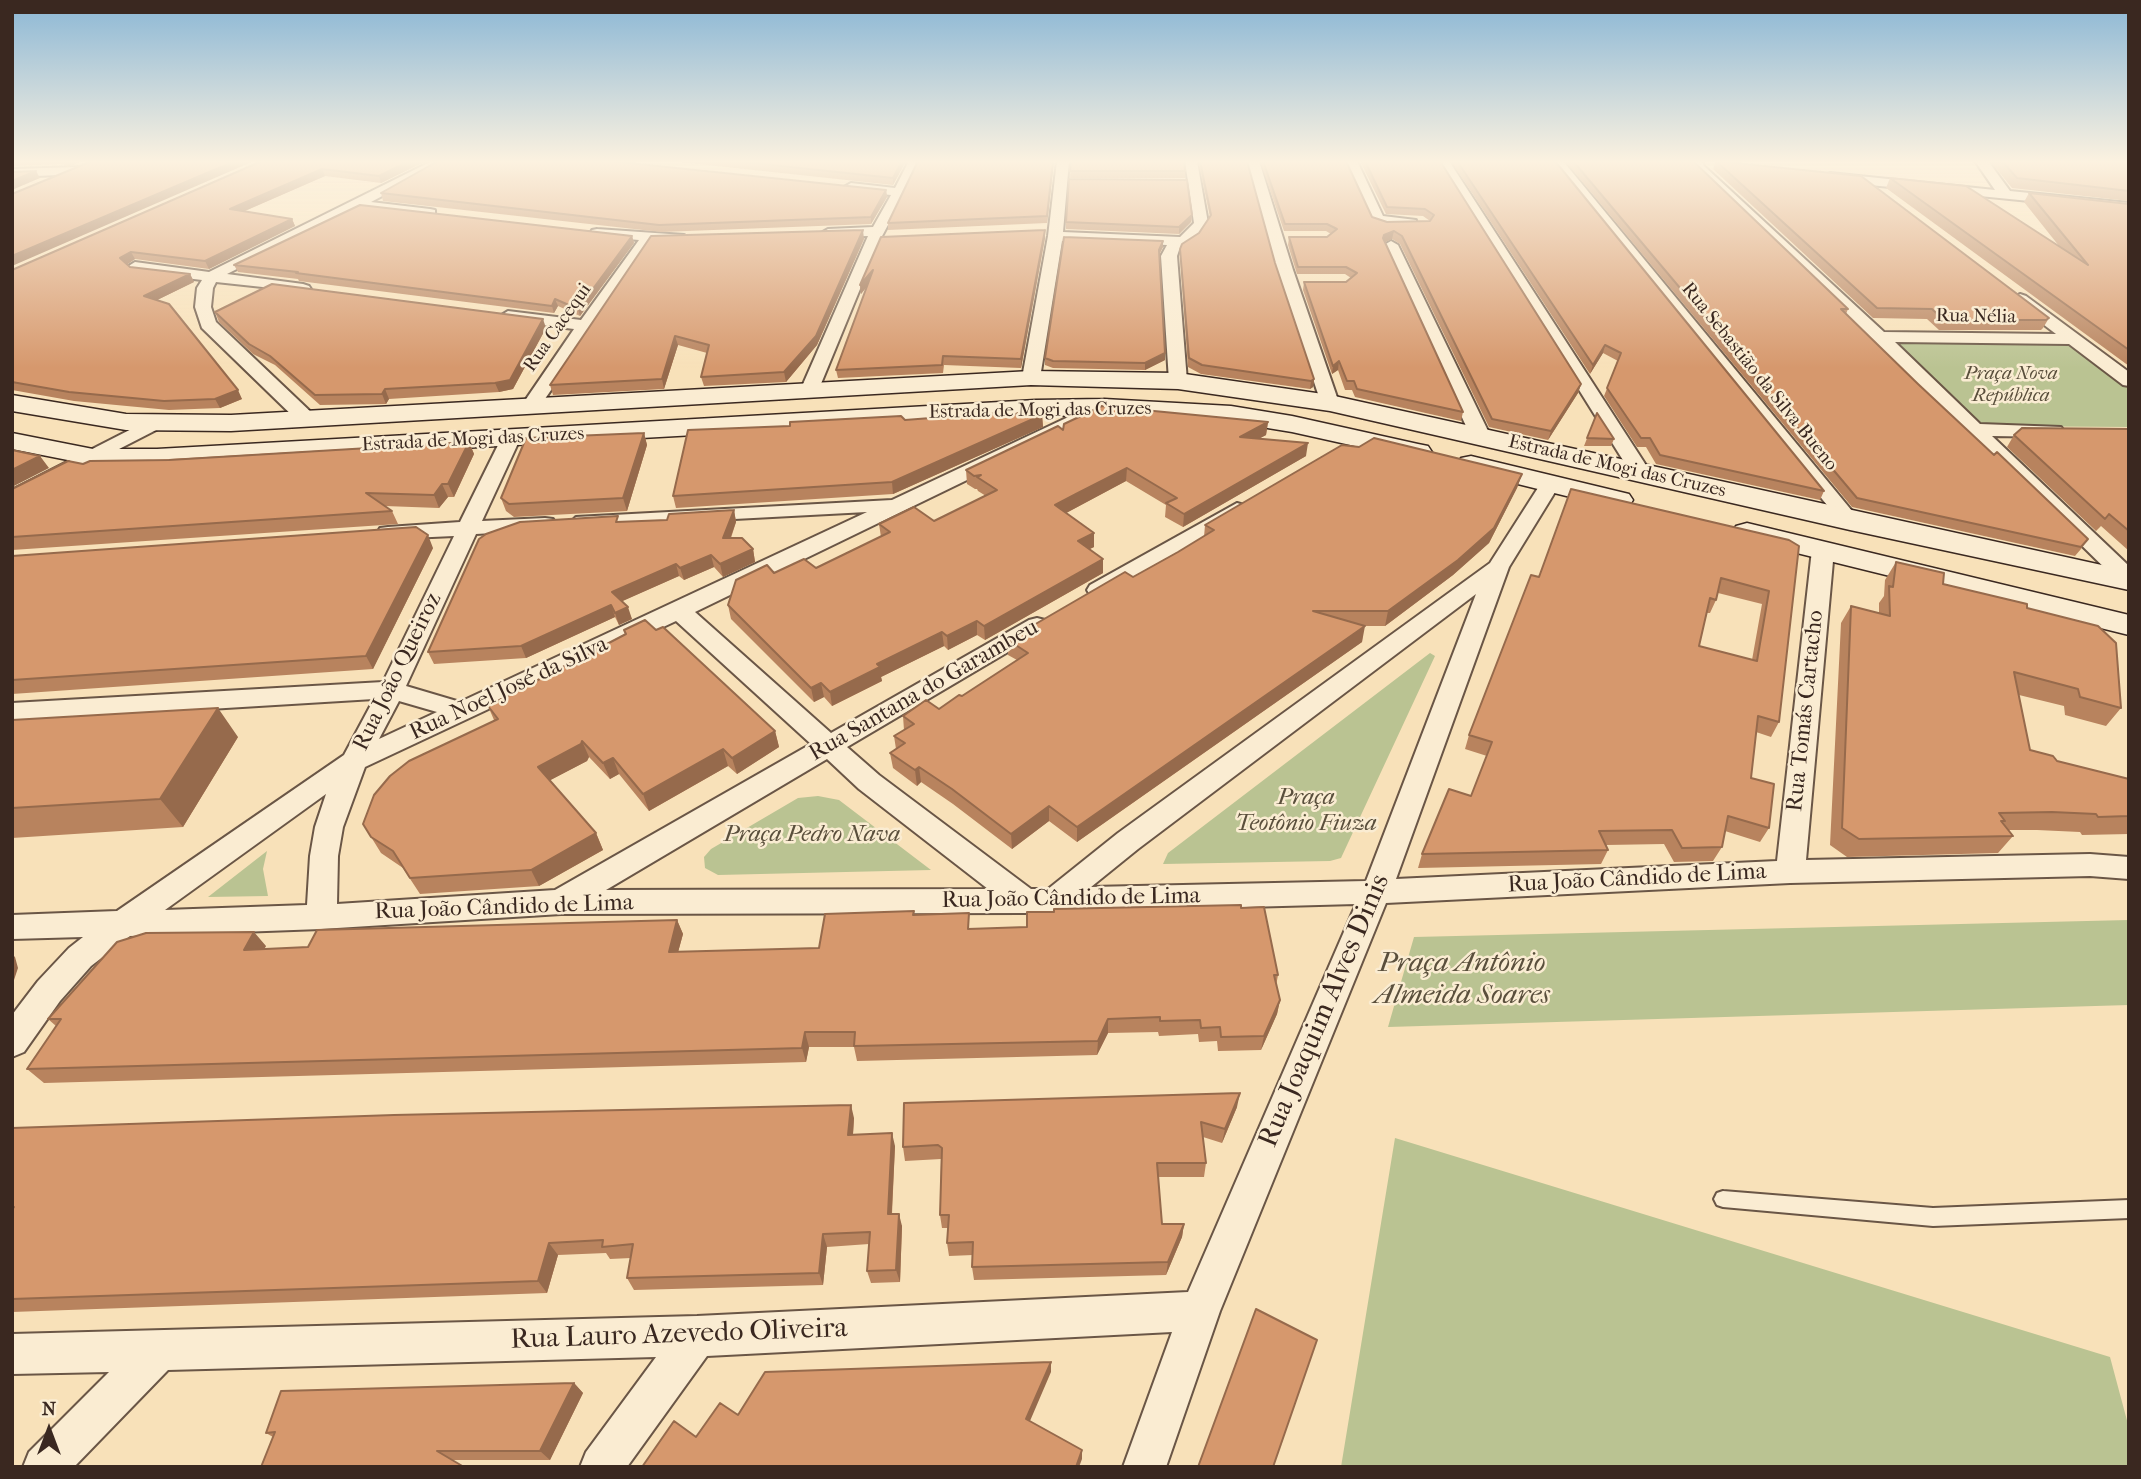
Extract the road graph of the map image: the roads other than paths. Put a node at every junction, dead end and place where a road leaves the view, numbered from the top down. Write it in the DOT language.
graph roads {
  1 [pos="304,230"];
  2 [pos="882,230"];
  3 [pos="1040,230"];
  4 [pos="1057,230"];
  5 [pos="1198,230"];
  6 [pos="1279,230"];
  7 [pos="1487,230"];
  8 [pos="1612,230"];
  9 [pos="1764,230"];
  10 [pos="587,232"];
  11 [pos="1056,233"];
  12 [pos="811,234"];
  13 [pos="880,235"];
  14 [pos="648,239"];
  15 [pos="703,239"];
  16 [pos="1181,242"];
  17 [pos="1415,248"];
  18 [pos="135,267"];
  19 [pos="212,277"];
  20 [pos="1289,282"];
  21 [pos="1309,282"];
  22 [pos="2007,289"];
  23 [pos="314,291"];
  24 [pos="488,313"];
  25 [pos="585,325"];
  26 [pos="1877,337"];
  27 [pos="2073,339"];
  28 [pos="1031,378"];
  29 [pos="1178,381"];
  30 [pos="2129,381"];
  31 [pos="809,391"];
  32 [pos="12,403"];
  33 [pos="1330,403"];
  34 [pos="1104,407"];
  35 [pos="529,408"];
  36 [pos="307,419"];
  37 [pos="152,424"];
  38 [pos="1975,430"];
  39 [pos="2070,431"];
  40 [pos="1480,435"];
  41 [pos="1359,437"];
  42 [pos="510,439"];
  43 [pos="12,441"];
  44 [pos="93,457"];
  45 [pos="1322,458"];
  46 [pos="1641,473"];
  47 [pos="1550,484"];
  48 [pos="1262,494"];
  49 [pos="12,498"];
  50 [pos="899,505"];
  51 [pos="1648,508"];
  52 [pos="1850,521"];
  53 [pos="1716,524"];
  54 [pos="468,528"];
  55 [pos="361,535"];
  56 [pos="1823,551"];
  57 [pos="1498,567"];
  58 [pos="2129,580"];
  59 [pos="1082,599"];
  60 [pos="679,611"];
  61 [pos="1057,613"];
  62 [pos="1425,620"];
  63 [pos="2129,625"];
  64 [pos="1471,640"];
  65 [pos="393,690"];
  66 [pos="462,711"];
  67 [pos="12,712"];
  68 [pos="828,747"];
  69 [pos="354,761"];
  70 [pos="2129,868"];
  71 [pos="1790,872"];
  72 [pos="1376,892"];
  73 [pos="1055,900"];
  74 [pos="1025,901"];
  75 [pos="561,902"];
  76 [pos="321,916"];
  77 [pos="121,925"];
  78 [pos="12,927"];
  79 [pos="12,1042"];
  80 [pos="1723,1199"];
  81 [pos="2129,1209"];
  82 [pos="1200,1311"];
  83 [pos="697,1336"];
  84 [pos="158,1351"];
  85 [pos="12,1354"];
  86 [pos="44,1467"];
  87 [pos="601,1467"];
  88 [pos="1144,1467"];
  1 -- 19 [label="street"];
  2 -- 13 [label="street"];
  3 -- 11 [label="street"];
  4 -- 11 [label="street"];
  5 -- 16 [label="street"];
  6 -- 20 [label="street"];
  7 -- 46 [label="street"];
  8 -- 52 [label="street, Rua Sebastião da Silva Bueno"];
  9 -- 26 [label="street"];
  10 -- 14 [label="street"];
  11 -- 16 [label="street"];
  11 -- 28 [label="street"];
  12 -- 13 [label="street"];
  13 -- 31 [label="street"];
  14 -- 15 [label="street"];
  14 -- 25 [label="street, Rua Cacequi"];
  16 -- 29 [label="street"];
  17 -- 40 [label="street"];
  18 -- 19 [label="street"];
  19 -- 23 [label="street"];
  19 -- 36 [label="street"];
  20 -- 21 [label="street"];
  20 -- 33 [label="street"];
  22 -- 27 [label="street"];
  24 -- 25 [label="street"];
  25 -- 35 [label="street, Rua Cacequi"];
  26 -- 27 [label="street, Rua Nélia"];
  26 -- 38 [label="street"];
  27 -- 30 [label="street"];
  28 -- 29 [label="main road, Estrada de Mogi das Cruzes"];
  28 -- 31 [label="main road, Estrada de Mogi das Cruzes"];
  29 -- 33 [label="main road, Estrada de Mogi das Cruzes"];
  31 -- 35 [label="main road, Estrada de Mogi das Cruzes"];
  32 -- 37 [label="main road, Estrada de Mogi das Cruzes"];
  33 -- 40 [label="main road, Estrada de Mogi das Cruzes"];
  34 -- 41 [label="main road, Estrada de Mogi das Cruzes"];
  34 -- 42 [label="main road, Estrada de Mogi das Cruzes"];
  34 -- 50 [label="street, Rua Noel José da Silva"];
  35 -- 36 [label="main road, Estrada de Mogi das Cruzes"];
  36 -- 37 [label="main road, Estrada de Mogi das Cruzes"];
  37 -- 44 [label="street"];
  38 -- 39 [label="street"];
  38 -- 58 [label="street"];
  40 -- 46 [label="main road, Estrada de Mogi das Cruzes"];
  41 -- 45 [label="street"];
  41 -- 47 [label="main road, Estrada de Mogi das Cruzes"];
  42 -- 44 [label="main road, Estrada de Mogi das Cruzes"];
  42 -- 54 [label="street, Rua João Queiroz"];
  43 -- 44 [label="main road, Estrada de Mogi das Cruzes"];
  44 -- 49 [label="street"];
  46 -- 52 [label="main road, Estrada de Mogi das Cruzes"];
  47 -- 51 [label="main road, Estrada de Mogi das Cruzes"];
  47 -- 57 [label="street, Rua Joaquim Alves Dinis"];
  48 -- 59 [label="street"];
  50 -- 54 [label="street"];
  50 -- 60 [label="street, Rua Noel José da Silva"];
  52 -- 58 [label="main road, Estrada de Mogi das Cruzes"];
  53 -- 56 [label="main road, Estrada de Mogi das Cruzes"];
  54 -- 55 [label="street"];
  54 -- 65 [label="street, Rua João Queiroz"];
  56 -- 63 [label="main road, Estrada de Mogi das Cruzes"];
  56 -- 71 [label="street, Rua Tomás Cartacho"];
  57 -- 62 [label="street"];
  57 -- 64 [label="street, Rua Joaquim Alves Dinis"];
  60 -- 66 [label="street, Rua Noel José da Silva"];
  60 -- 68 [label="street"];
  61 -- 68 [label="street, Rua Santana do Garambeu"];
  62 -- 64 [label="street"];
  62 -- 73 [label="street"];
  64 -- 72 [label="street, Rua Joaquim Alves Dinis"];
  65 -- 66 [label="street"];
  65 -- 67 [label="street"];
  65 -- 69 [label="street, Rua João Queiroz"];
  66 -- 69 [label="street, Rua Noel José da Silva"];
  68 -- 74 [label="street"];
  68 -- 75 [label="street, Rua Santana do Garambeu"];
  69 -- 76 [label="street, Rua João Queiroz"];
  69 -- 77 [label="street, Rua Noel José da Silva"];
  70 -- 71 [label="street, Rua João Cândido de Lima"];
  71 -- 72 [label="street, Rua João Cândido de Lima"];
  72 -- 73 [label="street, Rua João Cândido de Lima"];
  72 -- 82 [label="street, Rua Joaquim Alves Dinis"];
  73 -- 74 [label="street, Rua João Cândido de Lima"];
  74 -- 75 [label="street, Rua João Cândido de Lima"];
  75 -- 76 [label="street, Rua João Cândido de Lima"];
  76 -- 77 [label="street, Rua João Cândido de Lima"];
  77 -- 78 [label="street, Rua João Cândido de Lima"];
  77 -- 79 [label="street, Rua Noel José da Silva"];
  80 -- 81 [label="lane"];
  82 -- 83 [label="street, Rua Lauro Azevedo Oliveira"];
  82 -- 88 [label="street, Rua Joaquim Alves Dinis"];
  83 -- 84 [label="street, Rua Lauro Azevedo Oliveira"];
  83 -- 87 [label="street"];
  84 -- 85 [label="street, Rua Lauro Azevedo Oliveira"];
  84 -- 86 [label="street"];
}
